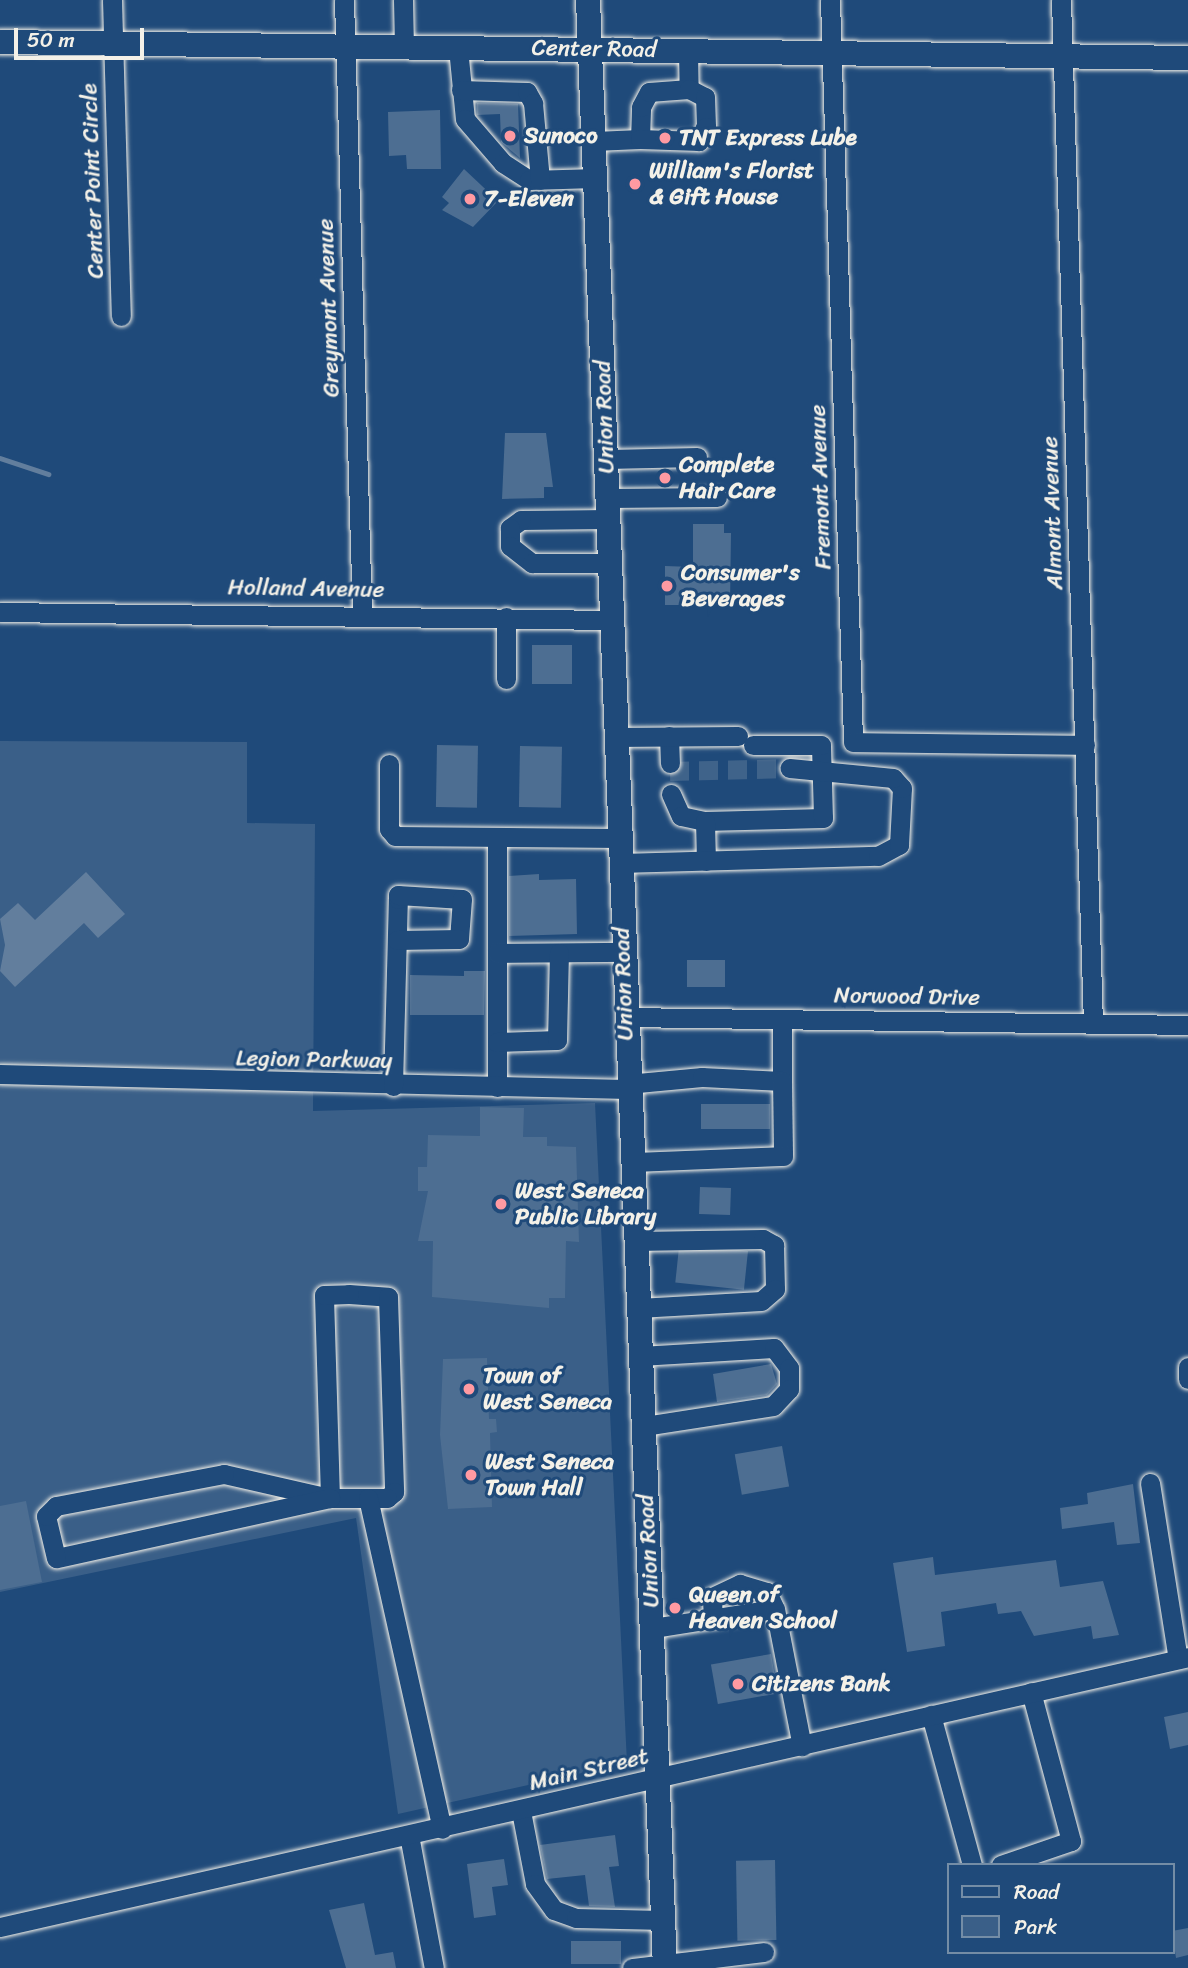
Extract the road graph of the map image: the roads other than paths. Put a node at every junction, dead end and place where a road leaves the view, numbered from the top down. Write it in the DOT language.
graph roads {
  1 [pos="112,0"];
  2 [pos="344,0"];
  3 [pos="403,0"];
  4 [pos="587,0"];
  5 [pos="830,0"];
  6 [pos="1061,0"];
  7 [pos="0,42"];
  8 [pos="114,44"];
  9 [pos="346,46"];
  10 [pos="404,47"];
  11 [pos="457,48"];
  12 [pos="590,49"];
  13 [pos="688,50"];
  14 [pos="831,52"];
  15 [pos="1063,57"];
  16 [pos="1188,58"];
  17 [pos="689,89"];
  18 [pos="461,90"];
  19 [pos="640,139"];
  20 [pos="594,141"];
  21 [pos="596,178"];
  22 [pos="540,180"];
  23 [pos="121,316"];
  24 [pos="697,457"];
  25 [pos="607,458"];
  26 [pos="718,497"];
  27 [pos="608,508"];
  28 [pos="610,563"];
  29 [pos="0,612"];
  30 [pos="362,614"];
  31 [pos="506,617"];
  32 [pos="612,620"];
  33 [pos="506,679"];
  34 [pos="669,736"];
  35 [pos="615,737"];
  36 [pos="1085,745"];
  37 [pos="670,763"];
  38 [pos="389,764"];
  39 [pos="789,768"];
  40 [pos="821,768"];
  41 [pos="671,794"];
  42 [pos="705,821"];
  43 [pos="497,837"];
  44 [pos="619,850"];
  45 [pos="706,861"];
  46 [pos="397,940"];
  47 [pos="623,952"];
  48 [pos="497,953"];
  49 [pos="559,953"];
  50 [pos="625,1017"];
  51 [pos="782,1020"];
  52 [pos="1093,1024"];
  53 [pos="1188,1025"];
  54 [pos="497,1042"];
  55 [pos="0,1074"];
  56 [pos="782,1081"];
  57 [pos="393,1086"];
  58 [pos="626,1086"];
  59 [pos="497,1087"];
  60 [pos="631,1162"];
  61 [pos="635,1241"];
  62 [pos="638,1308"];
  63 [pos="640,1356"];
  64 [pos="1188,1367"];
  65 [pos="1188,1379"];
  66 [pos="643,1426"];
  67 [pos="1150,1483"];
  68 [pos="368,1498"];
  69 [pos="330,1499"];
  70 [pos="775,1609"];
  71 [pos="713,1619"];
  72 [pos="653,1628"];
  73 [pos="1183,1658"];
  74 [pos="1031,1692"];
  75 [pos="931,1715"];
  76 [pos="802,1746"];
  77 [pos="658,1780"];
  78 [pos="521,1811"];
  79 [pos="442,1829"];
  80 [pos="409,1835"];
  81 [pos="971,1863"];
  82 [pos="1007,1863"];
  83 [pos="663,1920"];
  84 [pos="0,1927"];
  85 [pos="764,1952"];
  86 [pos="665,1966"];
  87 [pos="434,1968"];
  88 [pos="632,1968"];
  1 -- 8 [label="street, Center Point Circle"];
  2 -- 9 [label="street, Greymont Avenue"];
  3 -- 10 [label="street"];
  4 -- 12 [label="main road, Union Road"];
  5 -- 14 [label="street, Fremont Avenue"];
  6 -- 15 [label="street, Almont Avenue"];
  7 -- 8 [label="main road, Center Road"];
  8 -- 9 [label="main road, Center Road"];
  8 -- 23 [label="street, Center Point Circle"];
  9 -- 10 [label="main road, Center Road"];
  9 -- 30 [label="street, Greymont Avenue"];
  10 -- 11 [label="main road, Center Road"];
  11 -- 12 [label="main road, Center Road"];
  11 -- 18 [label="street"];
  12 -- 13 [label="main road, Center Road"];
  12 -- 20 [label="main road, Union Road"];
  13 -- 14 [label="main road, Center Road"];
  13 -- 17 [label="street"];
  14 -- 15 [label="main road, Center Road"];
  14 -- 36 [label="street, Fremont Avenue"];
  15 -- 16 [label="main road, Center Road"];
  15 -- 36 [label="street, Almont Avenue"];
  17 -- 19 [label="street"];
  17 -- 19 [label="street"];
  18 -- 22 [label="street"];
  18 -- 22 [label="street"];
  19 -- 20 [label="street"];
  20 -- 21 [label="main road, Union Road"];
  21 -- 22 [label="street"];
  21 -- 25 [label="main road, Union Road"];
  24 -- 25 [label="street"];
  25 -- 27 [label="main road, Union Road"];
  26 -- 27 [label="street"];
  27 -- 28 [label="main road, Union Road"];
  27 -- 28 [label="street"];
  28 -- 32 [label="main road, Union Road"];
  29 -- 30 [label="street, Holland Avenue"];
  30 -- 31 [label="street, Holland Avenue"];
  31 -- 32 [label="street, Holland Avenue"];
  31 -- 33 [label="street"];
  32 -- 35 [label="main road, Union Road"];
  34 -- 35 [label="street"];
  34 -- 37 [label="street"];
  34 -- 40 [label="street"];
  35 -- 44 [label="main road, Union Road"];
  36 -- 52 [label="street, Almont Avenue"];
  38 -- 43 [label="street"];
  39 -- 40 [label="street"];
  40 -- 42 [label="street"];
  40 -- 45 [label="street"];
  41 -- 42 [label="street"];
  42 -- 45 [label="street"];
  43 -- 44 [label="street"];
  43 -- 48 [label="street"];
  44 -- 45 [label="street"];
  44 -- 47 [label="main road, Union Road"];
  46 -- 57 [label="street"];
  47 -- 49 [label="street"];
  47 -- 50 [label="main road, Union Road"];
  48 -- 49 [label="street"];
  48 -- 54 [label="street"];
  49 -- 54 [label="street"];
  50 -- 51 [label="street, Norwood Drive"];
  50 -- 58 [label="main road, Union Road"];
  51 -- 52 [label="street, Norwood Drive"];
  51 -- 56 [label="street"];
  52 -- 53 [label="street, Norwood Drive"];
  54 -- 59 [label="street"];
  55 -- 57 [label="street, Legion Parkway"];
  56 -- 58 [label="street, Legion Parkway"];
  56 -- 60 [label="street"];
  57 -- 59 [label="street, Legion Parkway"];
  58 -- 59 [label="street, Legion Parkway"];
  58 -- 60 [label="main road, Union Road"];
  60 -- 61 [label="main road, Union Road"];
  61 -- 62 [label="main road, Union Road"];
  61 -- 62 [label="street"];
  62 -- 63 [label="main road, Union Road"];
  63 -- 66 [label="main road, Union Road"];
  63 -- 66 [label="street"];
  64 -- 65 [label="street"];
  66 -- 72 [label="main road, Union Road"];
  67 -- 73 [label="street"];
  68 -- 69 [label="street"];
  68 -- 69 [label="street"];
  68 -- 79 [label="street"];
  69 -- 69 [label="street"];
  70 -- 71 [label="street"];
  70 -- 71 [label="street"];
  70 -- 76 [label="street"];
  71 -- 72 [label="street"];
  72 -- 77 [label="main road, Union Road"];
  73 -- 74 [label="street, Main Street"];
  74 -- 75 [label="street, Main Street"];
  74 -- 82 [label="street"];
  75 -- 76 [label="street, Main Street"];
  75 -- 81 [label="street"];
  76 -- 77 [label="street, Main Street"];
  77 -- 78 [label="street, Main Street"];
  77 -- 83 [label="main road, Union Road"];
  78 -- 79 [label="street, Main Street"];
  78 -- 83 [label="street"];
  79 -- 80 [label="street, Main Street"];
  80 -- 84 [label="street, Main Street"];
  80 -- 87 [label="street"];
  83 -- 86 [label="main road, Union Road"];
  85 -- 86 [label="street"];
  86 -- 88 [label="street"];
}
